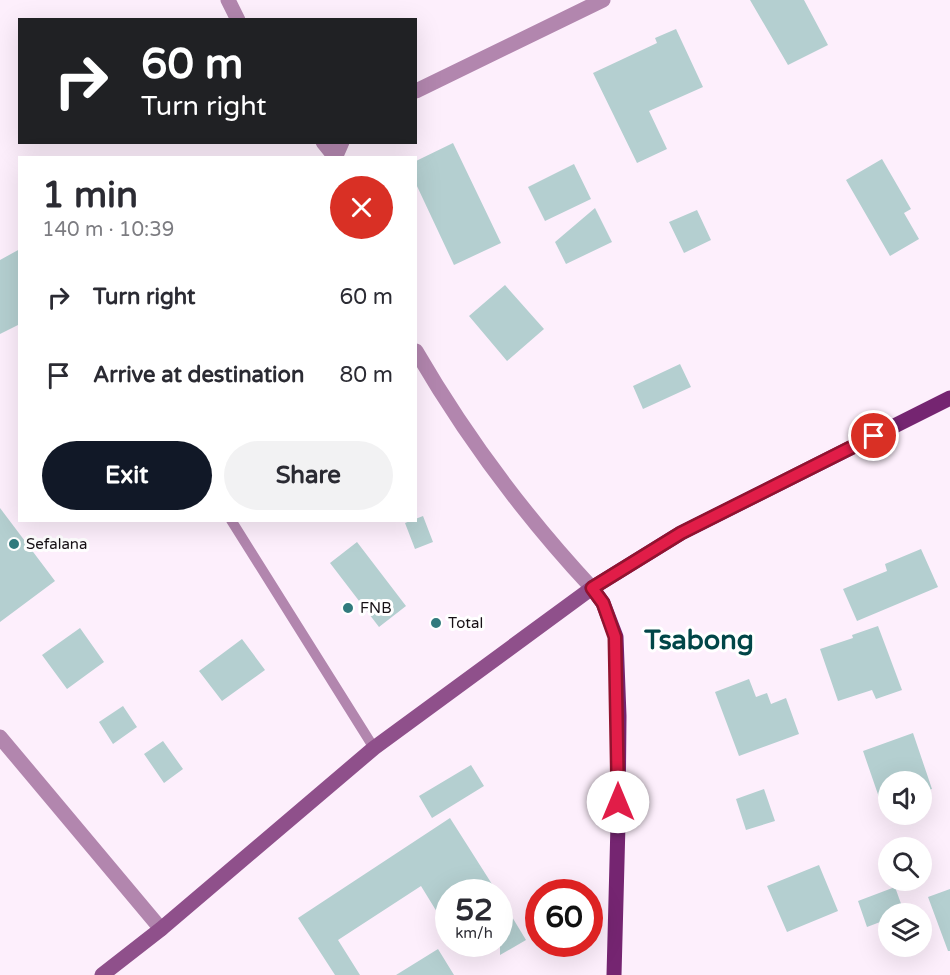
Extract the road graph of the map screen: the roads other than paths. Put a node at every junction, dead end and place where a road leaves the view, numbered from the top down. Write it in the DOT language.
graph roads {
  1 [pos="228,0"];
  2 [pos="603,0"];
  3 [pos="237,18"];
  4 [pos="417,91"];
  5 [pos="325,144"];
  6 [pos="334,156"];
  7 [pos="417,353"];
  8 [pos="950,398"];
  9 [pos="232,522"];
  10 [pos="592,588"];
  11 [pos="0,737"];
  12 [pos="374,748"];
  13 [pos="160,929"];
  14 [pos="102,975"];
  15 [pos="614,975"];
  1 -- 3 [label="street"];
  2 -- 4 [label="street"];
  5 -- 6 [label="street"];
  7 -- 10 [label="street"];
  8 -- 10 [label="main road"];
  9 -- 12 [label="lane"];
  10 -- 12 [label="main road"];
  10 -- 15 [label="main road"];
  11 -- 13 [label="street"];
  12 -- 13 [label="main road"];
  13 -- 14 [label="main road"];
}
